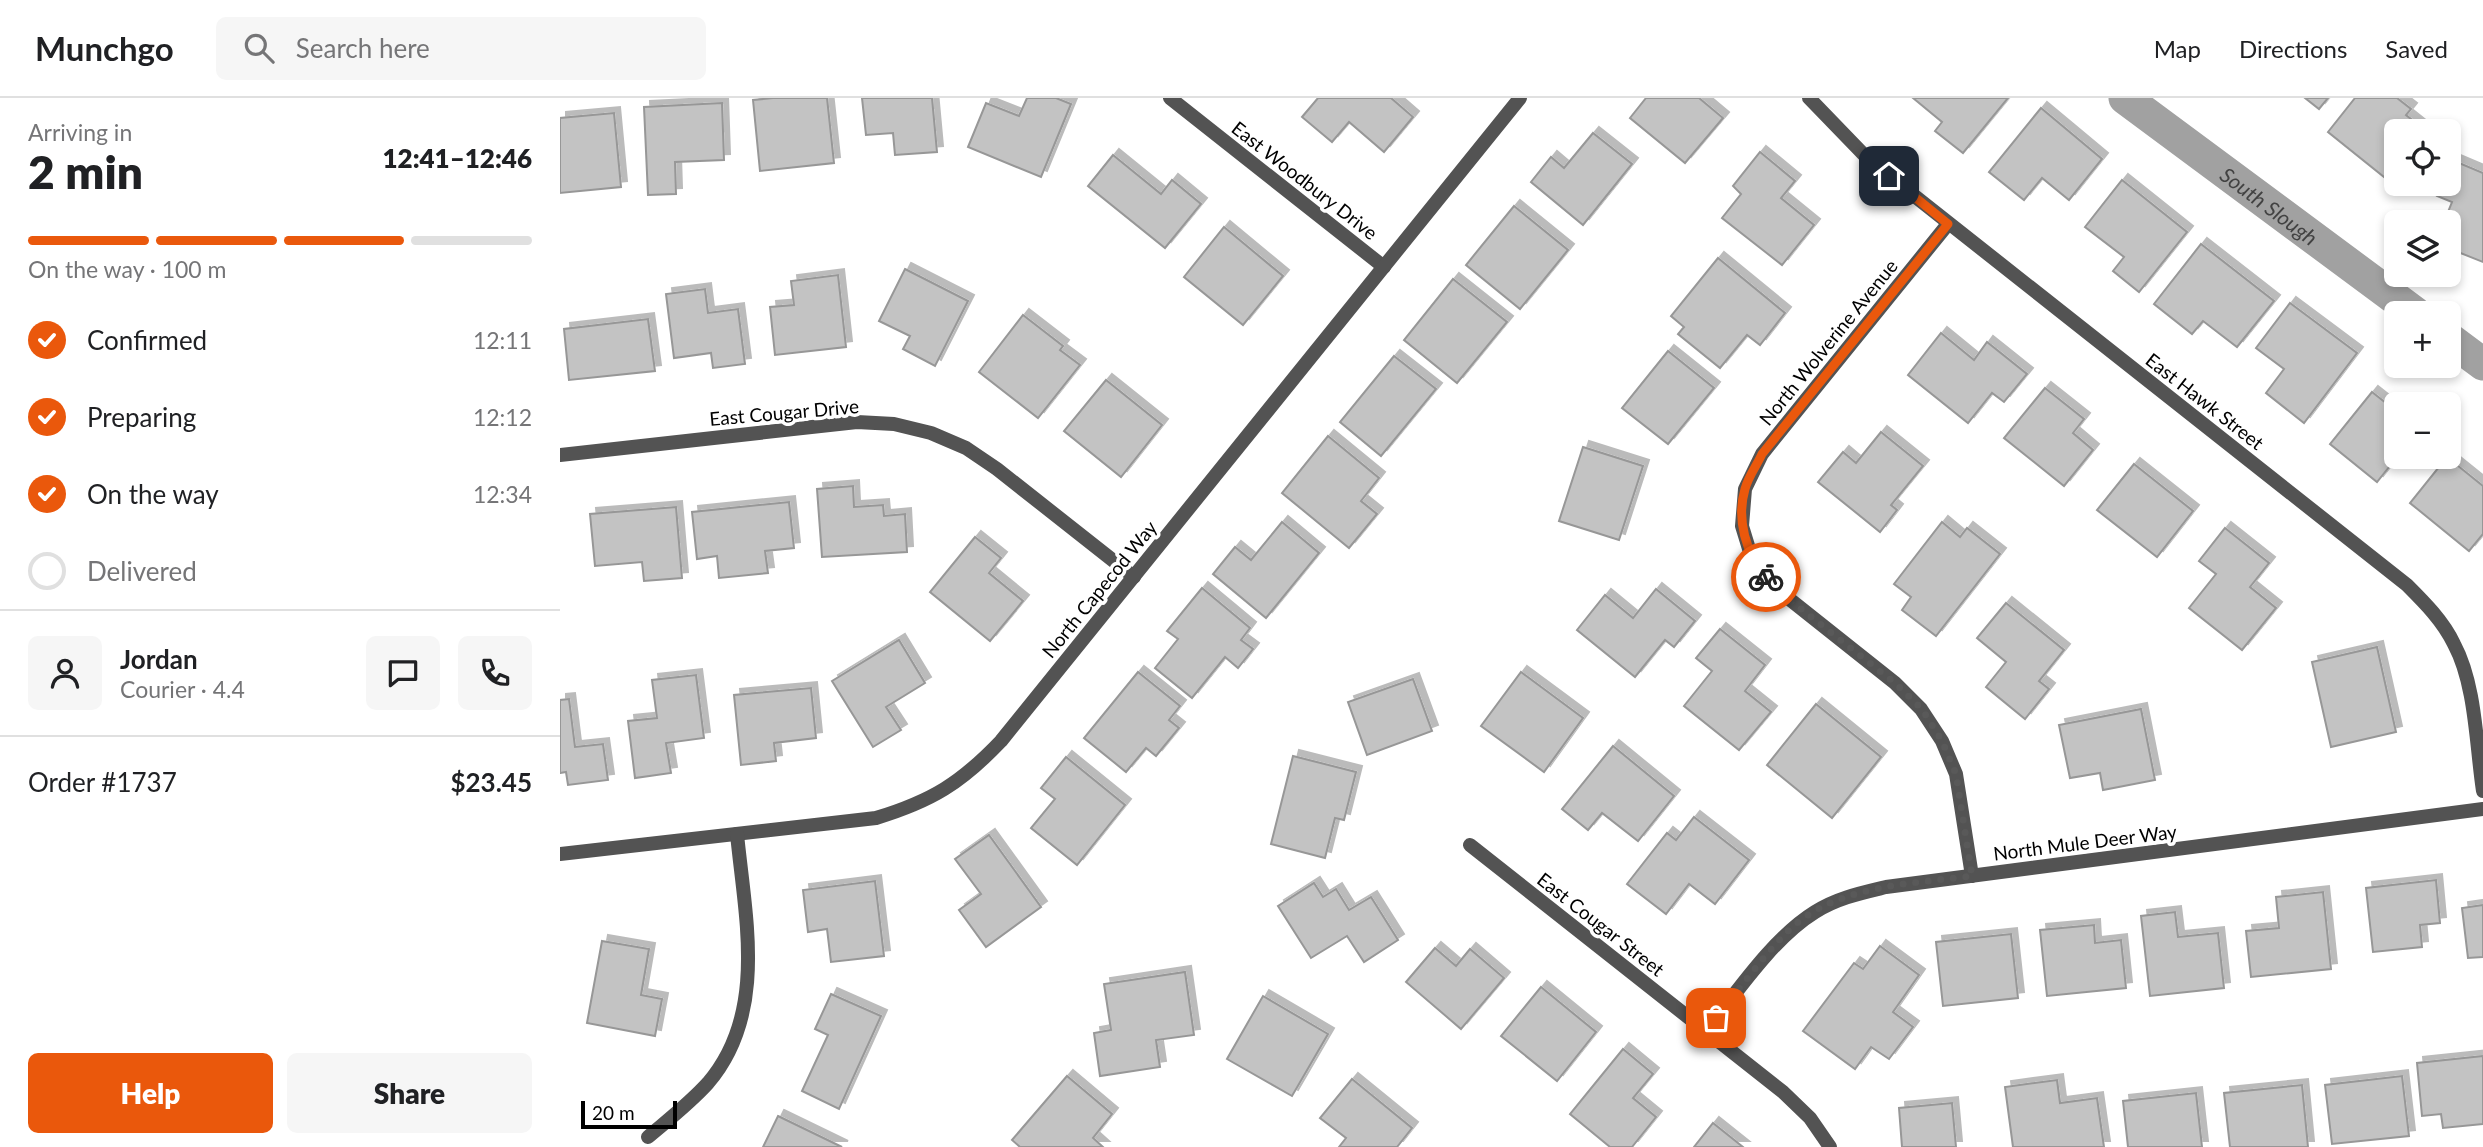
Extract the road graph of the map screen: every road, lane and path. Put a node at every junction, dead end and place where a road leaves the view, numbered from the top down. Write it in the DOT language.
graph roads {
  1 [pos="1170,98"];
  2 [pos="1520,98"];
  3 [pos="1809,98"];
  4 [pos="1948,224"];
  5 [pos="1384,267"];
  6 [pos="560,455"];
  7 [pos="1134,576"];
  8 [pos="2483,791"];
  9 [pos="2483,809"];
  10 [pos="737,834"];
  11 [pos="1470,845"];
  12 [pos="560,854"];
  13 [pos="1972,876"];
  14 [pos="1706,1031"];
  15 [pos="648,1137"];
  16 [pos="1830,1147"];
  1 -- 5 [label="street, East Woodbury Drive"];
  2 -- 5 [label="street, North Capecod Way"];
  3 -- 4 [label="street, East Hawk Street"];
  4 -- 8 [label="street, East Hawk Street"];
  4 -- 13 [label="street, North Wolverine Avenue"];
  5 -- 7 [label="street, North Capecod Way"];
  6 -- 7 [label="street, East Cougar Drive"];
  7 -- 10 [label="street, North Capecod Way"];
  9 -- 13 [label="street, North Mule Deer Way"];
  10 -- 12 [label="street, North Capecod Way"];
  10 -- 15 [label="street"];
  11 -- 14 [label="street, East Cougar Street"];
  13 -- 14 [label="street, North Mule Deer Way"];
  14 -- 16 [label="street, East Cougar Street"];
}
